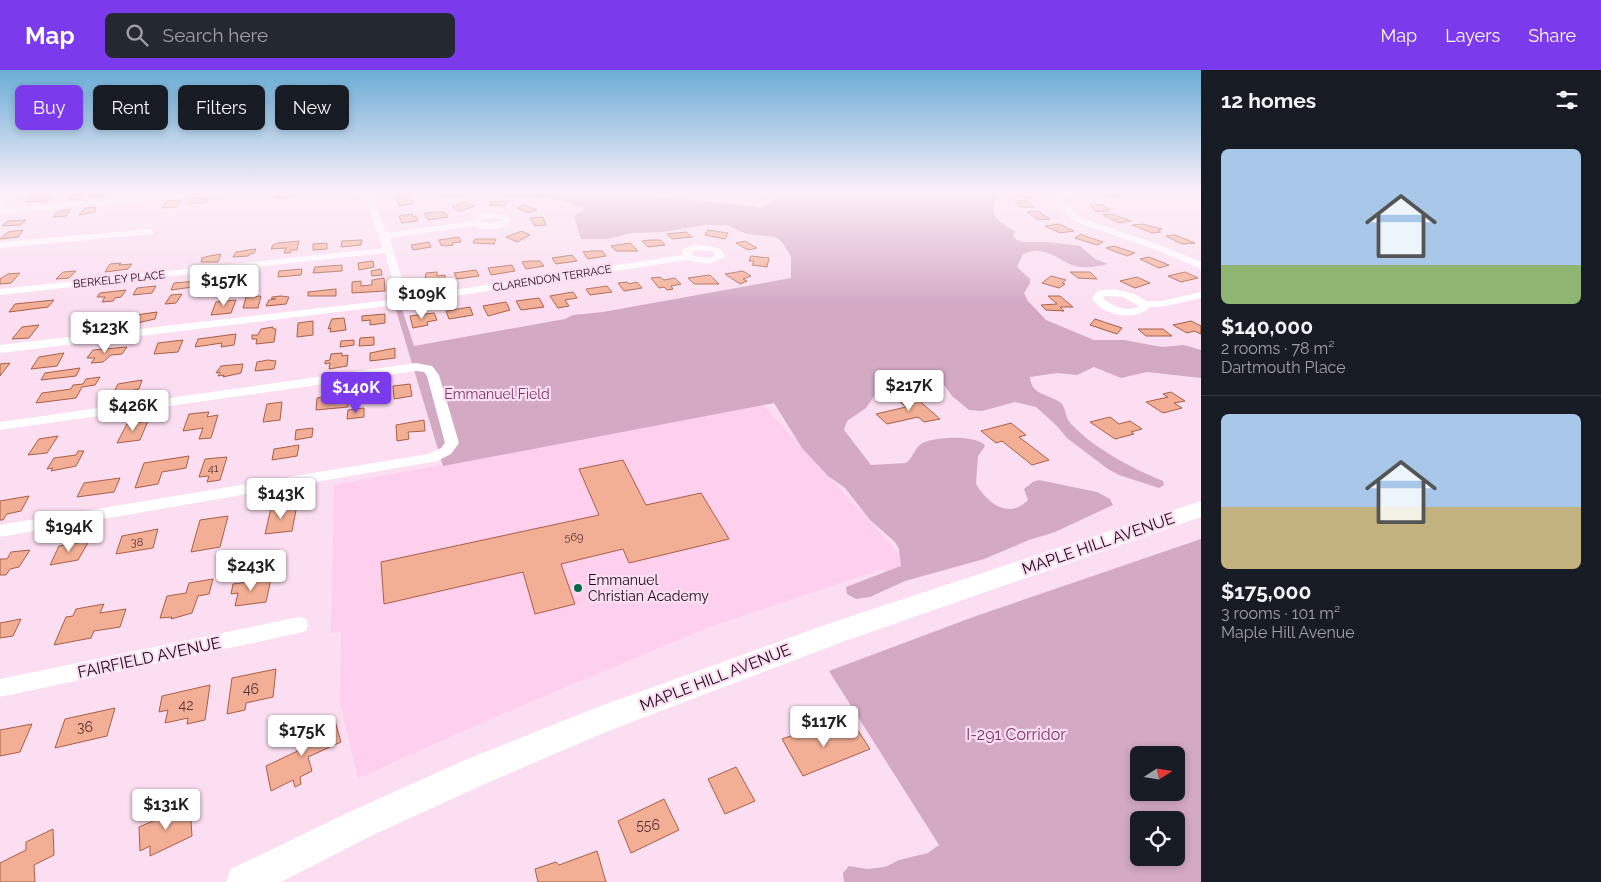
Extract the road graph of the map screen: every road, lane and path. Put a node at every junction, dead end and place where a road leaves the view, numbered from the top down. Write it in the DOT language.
graph roads {
  1 [pos="382,230"];
  2 [pos="427,230"];
  3 [pos="1108,230"];
  4 [pos="150,232"];
  5 [pos="384,236"];
  6 [pos="0,245"];
  7 [pos="388,250"];
  8 [pos="687,257"];
  9 [pos="1201,266"];
  10 [pos="0,292"];
  11 [pos="1201,295"];
  12 [pos="404,301"];
  13 [pos="1143,304"];
  14 [pos="0,349"];
  15 [pos="0,426"];
  16 [pos="1201,508"];
  17 [pos="0,530"];
  18 [pos="299,625"];
  19 [pos="0,688"];
  20 [pos="244,882"];
  1 -- 5 [label="street"];
  2 -- 5 [label="street"];
  3 -- 9 [label="street"];
  4 -- 6 [label="street"];
  5 -- 7 [label="street"];
  7 -- 10 [label="street, BERKELEY PLACE"];
  7 -- 12 [label="street"];
  8 -- 12 [label="street, CLARENDON TERRACE"];
  11 -- 13 [label="street"];
  12 -- 14 [label="street, CLARENDON TERRACE"];
  15 -- 17 [label="street"];
  16 -- 20 [label="main road, MAPLE HILL AVENUE"];
  18 -- 19 [label="street, FAIRFIELD AVENUE"];
}
